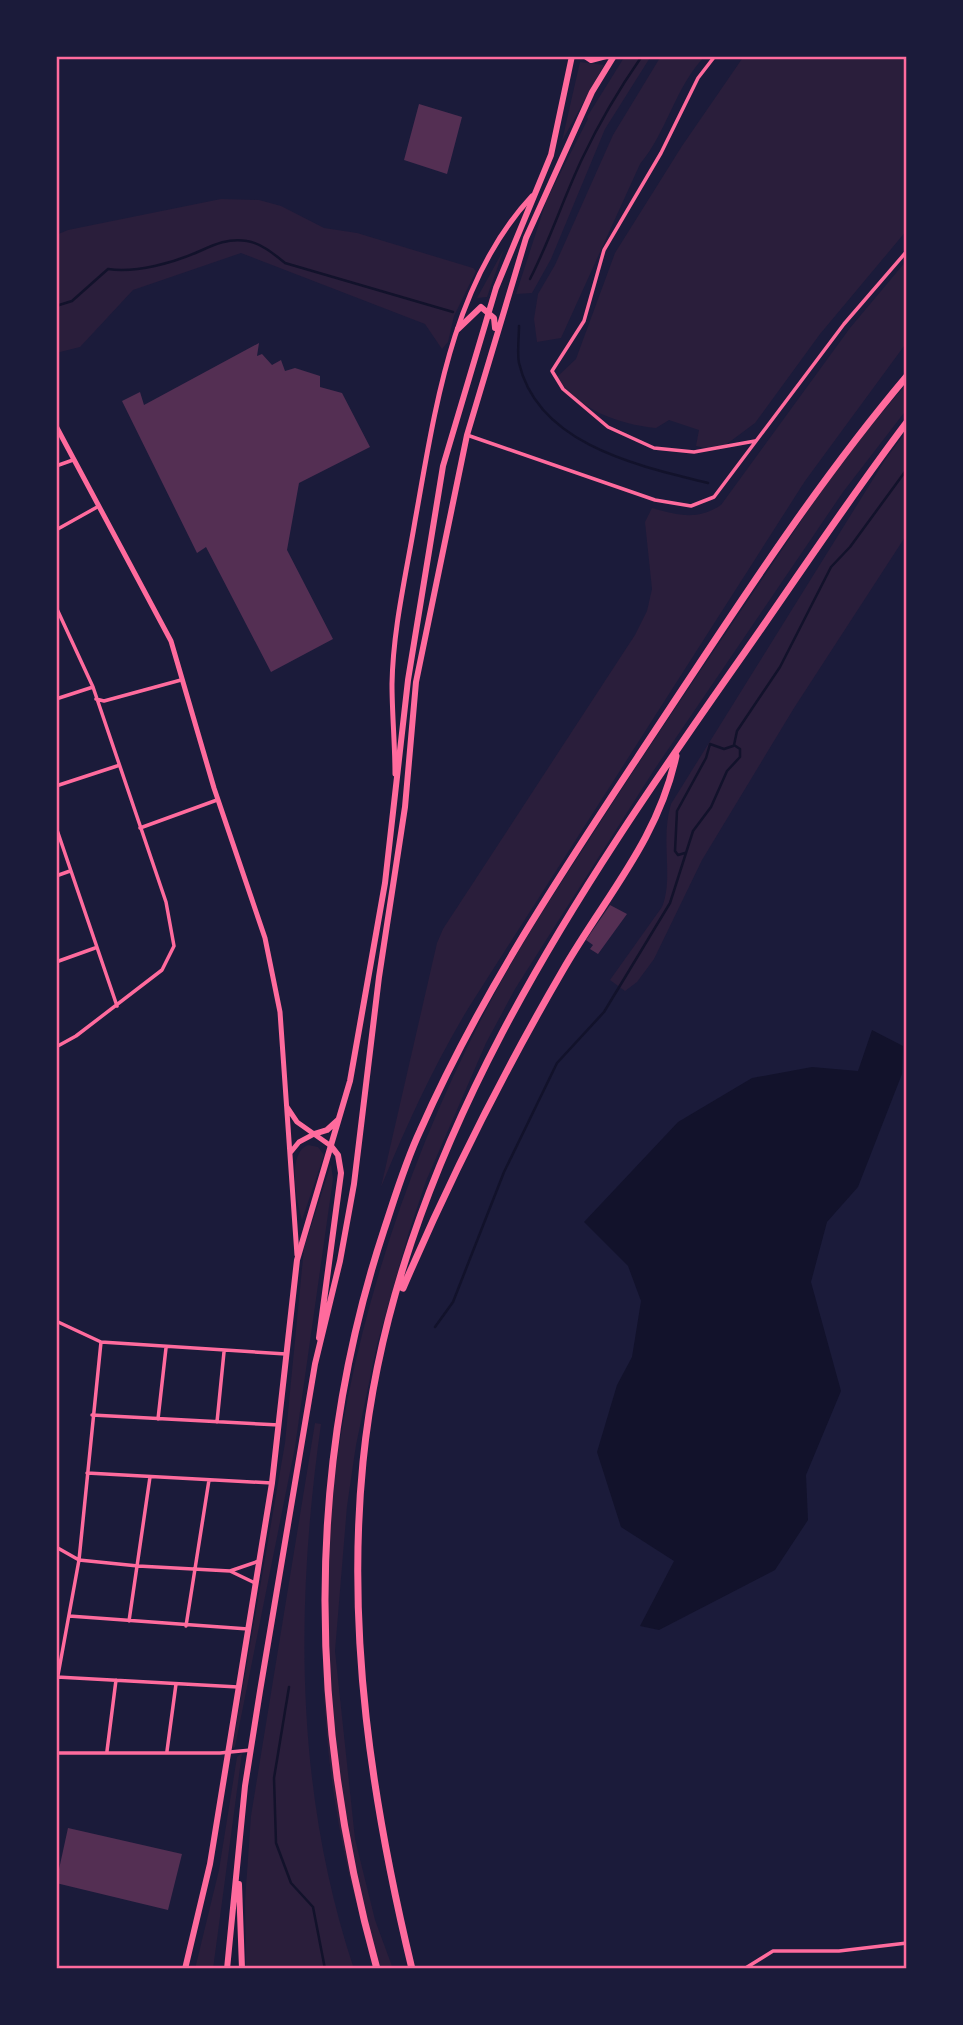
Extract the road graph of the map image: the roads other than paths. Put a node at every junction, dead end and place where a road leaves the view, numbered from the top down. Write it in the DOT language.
graph roads {
  1 [pos="572,56"];
  2 [pos="585,56"];
  3 [pos="606,56"];
  4 [pos="614,56"];
  5 [pos="715,56"];
  6 [pos="532,195"];
  7 [pos="907,251"];
  8 [pos="489,311"];
  9 [pos="458,329"];
  10 [pos="495,337"];
  11 [pos="907,376"];
  12 [pos="907,422"];
  13 [pos="56,426"];
  14 [pos="467,435"];
  15 [pos="755,440"];
  16 [pos="73,460"];
  17 [pos="56,466"];
  18 [pos="99,506"];
  19 [pos="56,530"];
  20 [pos="56,607"];
  21 [pos="183,679"];
  22 [pos="93,687"];
  23 [pos="56,699"];
  24 [pos="96,699"];
  25 [pos="678,748"];
  26 [pos="118,765"];
  27 [pos="56,786"];
  28 [pos="217,800"];
  29 [pos="395,808"];
  30 [pos="56,827"];
  31 [pos="140,828"];
  32 [pos="70,871"];
  33 [pos="56,876"];
  34 [pos="95,947"];
  35 [pos="56,962"];
  36 [pos="117,1006"];
  37 [pos="56,1047"];
  38 [pos="286,1103"];
  39 [pos="340,1119"];
  40 [pos="314,1134"];
  41 [pos="331,1146"];
  42 [pos="290,1153"];
  43 [pos="297,1260"];
  44 [pos="391,1314"];
  45 [pos="56,1321"];
  46 [pos="101,1342"];
  47 [pos="166,1348"];
  48 [pos="224,1352"];
  49 [pos="286,1354"];
  50 [pos="315,1364"];
  51 [pos="92,1415"];
  52 [pos="158,1419"];
  53 [pos="217,1422"];
  54 [pos="280,1425"];
  55 [pos="87,1473"];
  56 [pos="150,1477"];
  57 [pos="209,1480"];
  58 [pos="272,1483"];
  59 [pos="56,1547"];
  60 [pos="79,1560"];
  61 [pos="259,1561"];
  62 [pos="138,1566"];
  63 [pos="196,1569"];
  64 [pos="230,1571"];
  65 [pos="255,1583"];
  66 [pos="69,1616"];
  67 [pos="129,1621"];
  68 [pos="186,1626"];
  69 [pos="248,1629"];
  70 [pos="57,1678"];
  71 [pos="116,1680"];
  72 [pos="176,1684"];
  73 [pos="56,1686"];
  74 [pos="238,1687"];
  75 [pos="251,1750"];
  76 [pos="107,1751"];
  77 [pos="167,1751"];
  78 [pos="227,1752"];
  79 [pos="56,1753"];
  80 [pos="238,1861"];
  81 [pos="907,1943"];
  82 [pos="185,1969"];
  83 [pos="227,1969"];
  84 [pos="242,1969"];
  85 [pos="377,1969"];
  86 [pos="412,1969"];
  87 [pos="744,1969"];
  1 -- 6 [label="highway"];
  2 -- 3 [label="highway"];
  4 -- 10 [label="highway"];
  5 -- 15 [label="street"];
  6 -- 8 [label="highway"];
  6 -- 9 [label="main road"];
  7 -- 15 [label="street"];
  8 -- 9 [label="highway"];
  8 -- 10 [label="highway"];
  8 -- 29 [label="highway"];
  9 -- 29 [label="main road"];
  10 -- 14 [label="highway"];
  11 -- 85 [label="highway"];
  12 -- 25 [label="highway"];
  13 -- 16 [label="main road"];
  14 -- 15 [label="street"];
  14 -- 50 [label="highway"];
  16 -- 17 [label="street"];
  16 -- 18 [label="main road"];
  18 -- 19 [label="street"];
  18 -- 21 [label="main road"];
  20 -- 22 [label="street"];
  21 -- 24 [label="street"];
  21 -- 28 [label="main road"];
  22 -- 23 [label="street"];
  22 -- 24 [label="street"];
  24 -- 26 [label="street"];
  25 -- 44 [label="highway"];
  25 -- 44 [label="highway"];
  26 -- 27 [label="street"];
  26 -- 31 [label="street"];
  28 -- 31 [label="street"];
  28 -- 38 [label="main road"];
  29 -- 39 [label="highway"];
  30 -- 32 [label="street"];
  31 -- 36 [label="street"];
  32 -- 33 [label="street"];
  32 -- 34 [label="street"];
  34 -- 35 [label="street"];
  34 -- 36 [label="street"];
  36 -- 37 [label="street"];
  38 -- 40 [label="main road"];
  38 -- 42 [label="main road"];
  39 -- 40 [label="highway"];
  39 -- 41 [label="highway"];
  40 -- 41 [label="main road"];
  40 -- 42 [label="main road"];
  41 -- 43 [label="highway"];
  41 -- 50 [label="highway"];
  42 -- 43 [label="main road"];
  43 -- 49 [label="highway"];
  44 -- 86 [label="highway"];
  45 -- 46 [label="street"];
  46 -- 47 [label="street"];
  46 -- 51 [label="street"];
  47 -- 48 [label="street"];
  47 -- 52 [label="street"];
  48 -- 49 [label="street"];
  48 -- 53 [label="street"];
  49 -- 54 [label="highway"];
  50 -- 75 [label="highway"];
  51 -- 52 [label="street"];
  51 -- 55 [label="street"];
  52 -- 53 [label="street"];
  53 -- 54 [label="street"];
  54 -- 58 [label="highway"];
  55 -- 56 [label="street"];
  55 -- 60 [label="street"];
  56 -- 57 [label="street"];
  56 -- 62 [label="street"];
  57 -- 58 [label="street"];
  57 -- 63 [label="street"];
  58 -- 61 [label="highway"];
  59 -- 60 [label="street"];
  60 -- 62 [label="street"];
  60 -- 66 [label="street"];
  61 -- 64 [label="street"];
  61 -- 65 [label="highway"];
  62 -- 63 [label="street"];
  62 -- 67 [label="street"];
  63 -- 64 [label="street"];
  63 -- 68 [label="street"];
  64 -- 65 [label="street"];
  65 -- 69 [label="highway"];
  66 -- 67 [label="street"];
  66 -- 70 [label="street"];
  67 -- 68 [label="street"];
  68 -- 69 [label="street"];
  69 -- 74 [label="highway"];
  70 -- 71 [label="street"];
  70 -- 73 [label="street"];
  71 -- 72 [label="street"];
  71 -- 76 [label="street"];
  72 -- 74 [label="street"];
  72 -- 77 [label="street"];
  74 -- 78 [label="highway"];
  75 -- 78 [label="street"];
  75 -- 80 [label="highway"];
  76 -- 77 [label="street"];
  76 -- 79 [label="street"];
  77 -- 78 [label="street"];
  78 -- 82 [label="highway"];
  80 -- 83 [label="highway"];
  80 -- 84 [label="highway"];
  81 -- 87 [label="street"];
}
